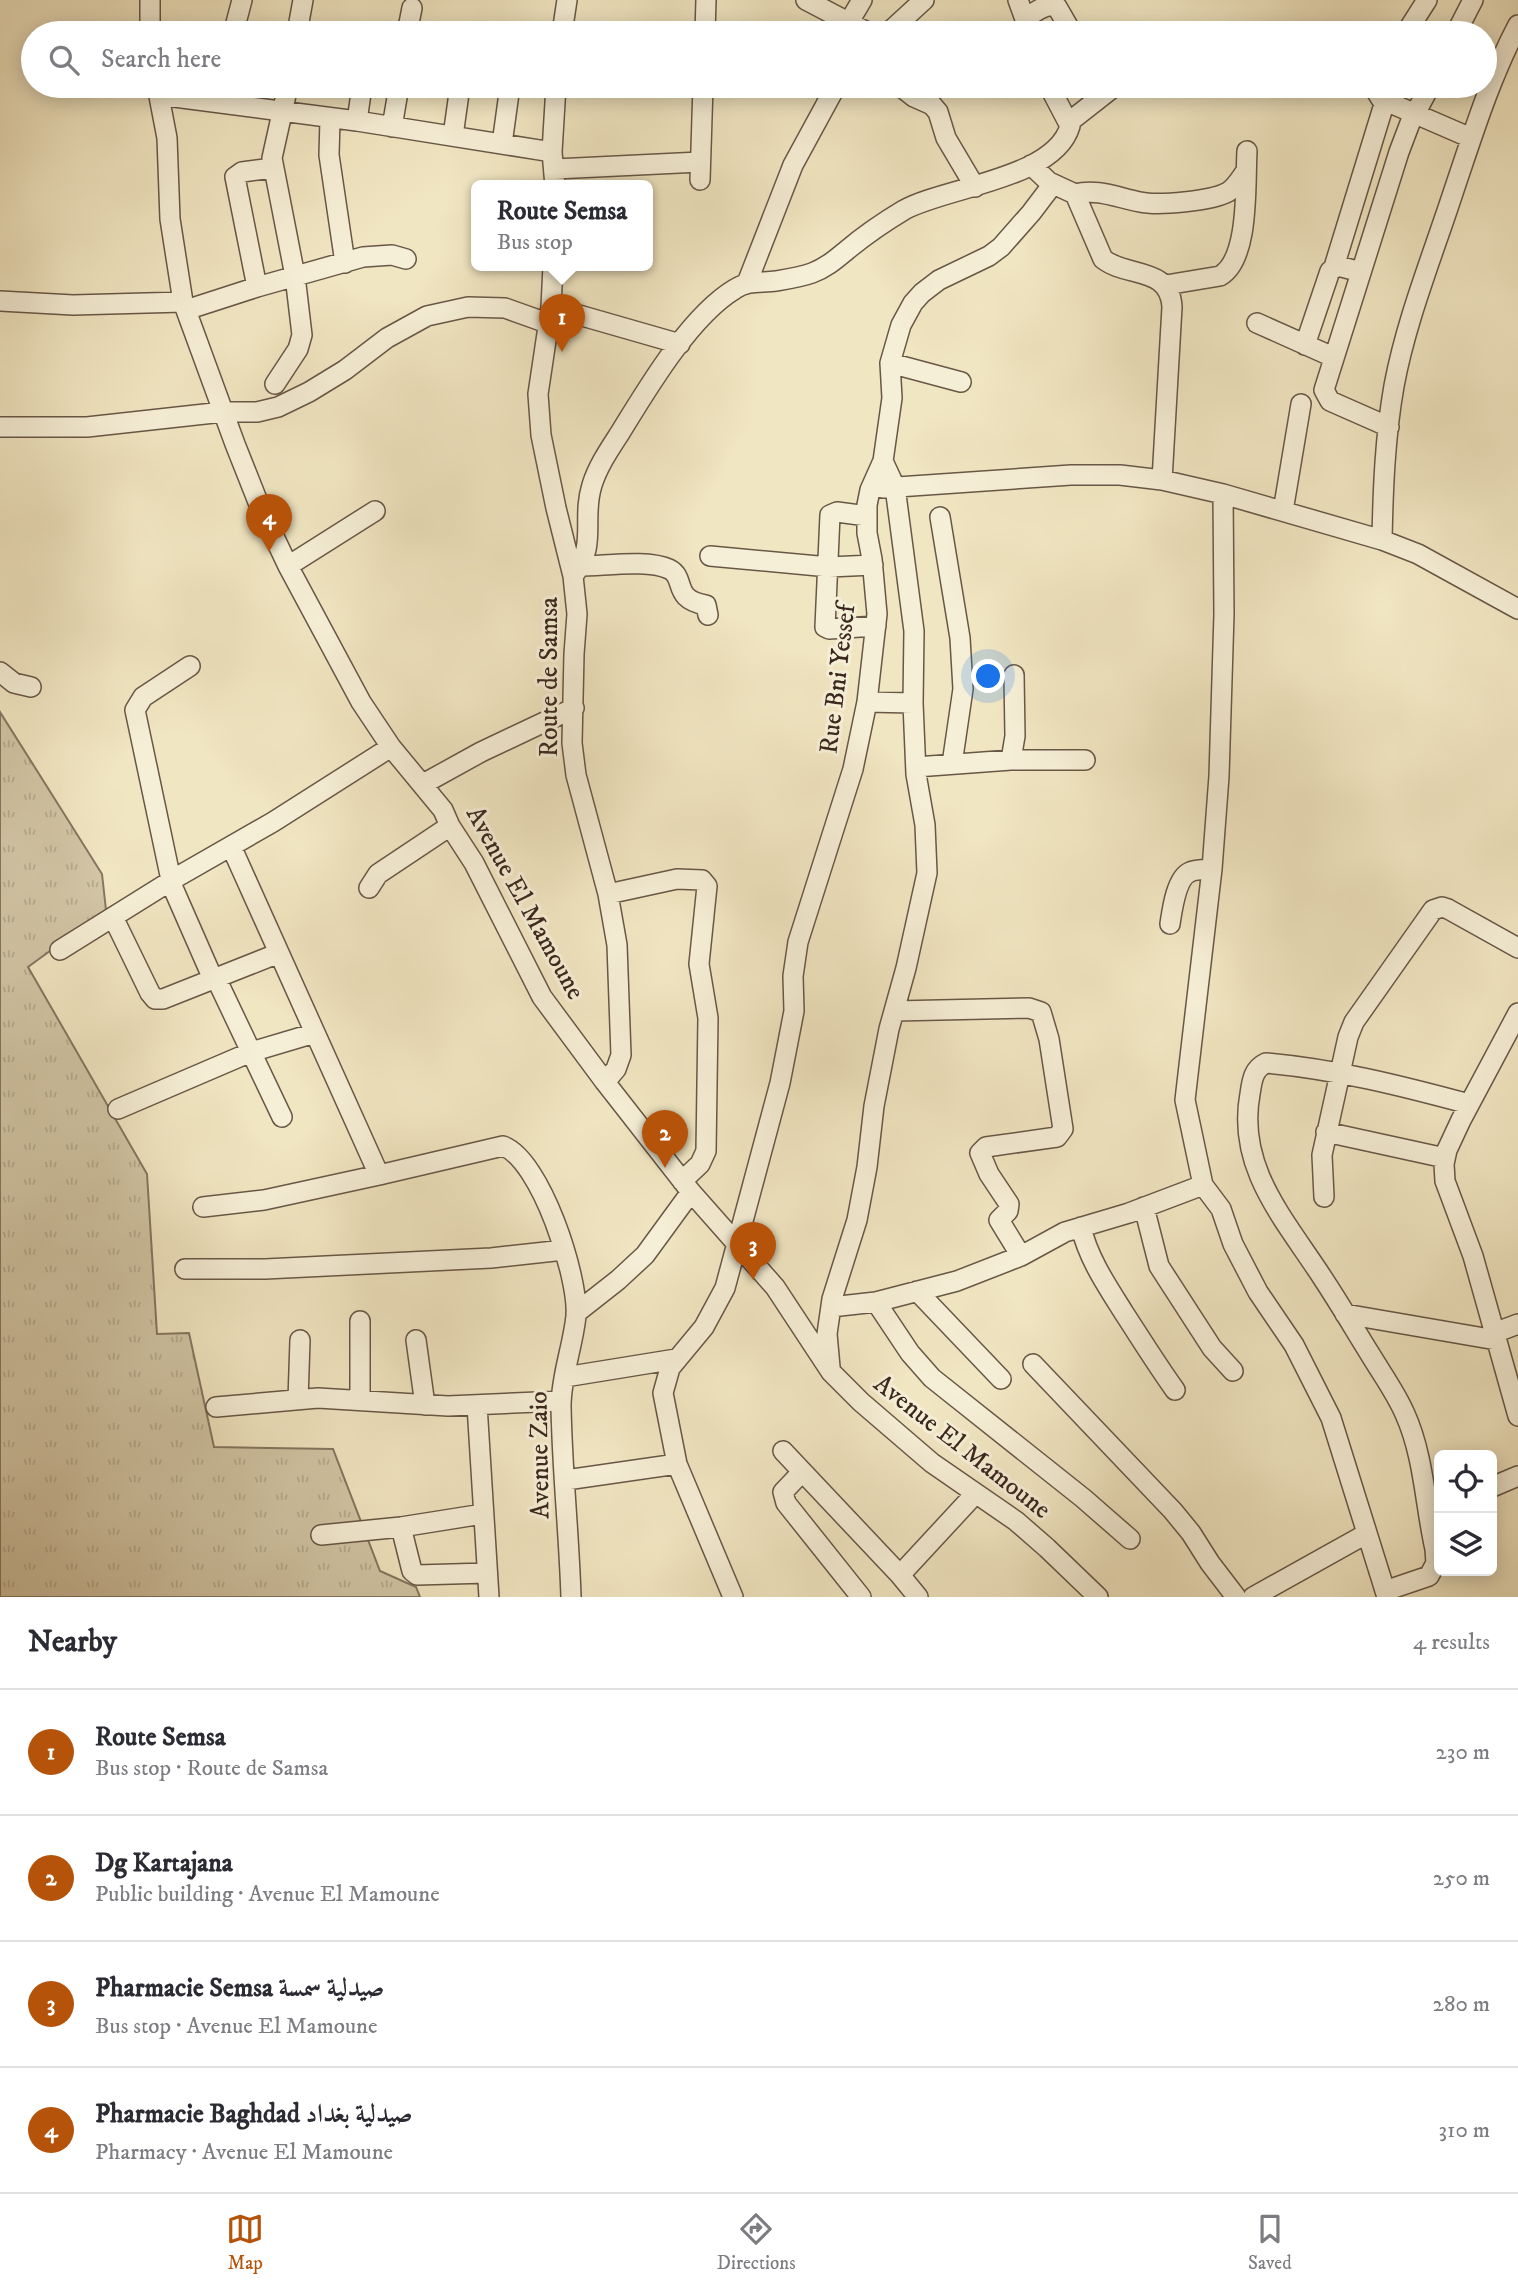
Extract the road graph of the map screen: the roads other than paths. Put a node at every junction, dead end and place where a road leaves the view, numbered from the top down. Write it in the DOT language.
graph roads {
  1 [pos="150,0"];
  2 [pos="242,0"];
  3 [pos="303,0"];
  4 [pos="568,0"];
  5 [pos="706,0"];
  6 [pos="806,0"];
  7 [pos="862,0"];
  8 [pos="924,0"];
  9 [pos="1427,0"];
  10 [pos="1473,0"];
  11 [pos="412,8"];
  12 [pos="1024,17"];
  13 [pos="150,21"];
  14 [pos="237,21"];
  15 [pos="299,21"];
  16 [pos="409,21"];
  17 [pos="564,21"];
  18 [pos="705,21"];
  19 [pos="847,21"];
  20 [pos="850,21"];
  21 [pos="901,21"];
  22 [pos="1065,21"];
  23 [pos="1414,21"];
  24 [pos="1463,21"];
  25 [pos="1518,25"];
  26 [pos="1497,70"];
  27 [pos="160,98"];
  28 [pos="206,98"];
  29 [pos="286,98"];
  30 [pos="360,98"];
  31 [pos="397,98"];
  32 [pos="458,98"];
  33 [pos="508,98"];
  34 [pos="556,98"];
  35 [pos="703,98"];
  36 [pos="829,98"];
  37 [pos="917,98"];
  38 [pos="1056,98"];
  39 [pos="1097,98"];
  40 [pos="1380,98"];
  41 [pos="1389,98"];
  42 [pos="1424,98"];
  43 [pos="1486,98"];
  44 [pos="284,111"];
  45 [pos="1415,115"];
  46 [pos="330,119"];
  47 [pos="357,121"];
  48 [pos="1069,122"];
  49 [pos="392,127"];
  50 [pos="453,136"];
  51 [pos="1471,138"];
  52 [pos="502,144"];
  53 [pos="1248,151"];
  54 [pos="1031,165"];
  55 [pos="273,169"];
  56 [pos="554,169"];
  57 [pos="1246,171"];
  58 [pos="1053,184"];
  59 [pos="975,187"];
  60 [pos="1075,194"];
  61 [pos="406,259"];
  62 [pos="345,263"];
  63 [pos="1334,267"];
  64 [pos="553,271"];
  65 [pos="1361,272"];
  66 [pos="295,276"];
  67 [pos="747,283"];
  68 [pos="1166,285"];
  69 [pos="257,287"];
  70 [pos="0,302"];
  71 [pos="185,306"];
  72 [pos="549,315"];
  73 [pos="1257,323"];
  74 [pos="680,344"];
  75 [pos="1306,345"];
  76 [pos="1334,357"];
  77 [pos="890,363"];
  78 [pos="961,382"];
  79 [pos="275,384"];
  80 [pos="1301,404"];
  81 [pos="223,412"];
  82 [pos="0,427"];
  83 [pos="1389,427"];
  84 [pos="883,461"];
  85 [pos="1162,480"];
  86 [pos="895,487"];
  87 [pos="870,490"];
  88 [pos="1223,494"];
  89 [pos="375,511"];
  90 [pos="1283,511"];
  91 [pos="867,516"];
  92 [pos="940,517"];
  93 [pos="1382,540"];
  94 [pos="710,556"];
  95 [pos="873,565"];
  96 [pos="288,566"];
  97 [pos="829,567"];
  98 [pos="577,571"];
  99 [pos="1518,609"];
  100 [pos="708,615"];
  101 [pos="876,626"];
  102 [pos="190,666"];
  103 [pos="0,673"];
  104 [pos="1014,675"];
  105 [pos="31,687"];
  106 [pos="867,702"];
  107 [pos="913,703"];
  108 [pos="574,708"];
  109 [pos="391,747"];
  110 [pos="1011,760"];
  111 [pos="1085,760"];
  112 [pos="952,764"];
  113 [pos="916,767"];
  114 [pos="424,784"];
  115 [pos="450,826"];
  116 [pos="231,846"];
  117 [pos="1212,869"];
  118 [pos="171,881"];
  119 [pos="369,888"];
  120 [pos="608,894"];
  121 [pos="113,916"];
  122 [pos="1170,924"];
  123 [pos="1518,948"];
  124 [pos="60,950"];
  125 [pos="279,954"];
  126 [pos="214,978"];
  127 [pos="895,1011"];
  128 [pos="1517,1018"];
  129 [pos="315,1033"];
  130 [pos="251,1052"];
  131 [pos="1341,1073"];
  132 [pos="605,1082"];
  133 [pos="1469,1104"];
  134 [pos="118,1109"];
  135 [pos="282,1116"];
  136 [pos="1326,1132"];
  137 [pos="1445,1158"];
  138 [pos="379,1175"];
  139 [pos="1203,1185"];
  140 [pos="687,1186"];
  141 [pos="1324,1196"];
  142 [pos="203,1207"];
  143 [pos="1144,1207"];
  144 [pos="1081,1227"];
  145 [pos="736,1240"];
  146 [pos="564,1250"];
  147 [pos="1021,1256"];
  148 [pos="185,1269"];
  149 [pos="917,1291"];
  150 [pos="876,1302"];
  151 [pos="831,1307"];
  152 [pos="576,1314"];
  153 [pos="1345,1314"];
  154 [pos="360,1321"];
  155 [pos="1518,1324"];
  156 [pos="1495,1337"];
  157 [pos="300,1340"];
  158 [pos="416,1340"];
  159 [pos="676,1359"];
  160 [pos="1033,1364"];
  161 [pos="1233,1371"];
  162 [pos="831,1372"];
  163 [pos="565,1377"];
  164 [pos="1001,1379"];
  165 [pos="1175,1390"];
  166 [pos="298,1400"];
  167 [pos="360,1400"];
  168 [pos="561,1401"];
  169 [pos="425,1405"];
  170 [pos="477,1405"];
  171 [pos="216,1407"];
  172 [pos="1518,1416"];
  173 [pos="783,1451"];
  174 [pos="677,1464"];
  175 [pos="802,1472"];
  176 [pos="1518,1476"];
  177 [pos="566,1480"];
  178 [pos="1497,1485"];
  179 [pos="975,1494"];
  180 [pos="1434,1512"];
  181 [pos="1434,1513"];
  182 [pos="483,1514"];
  183 [pos="401,1527"];
  184 [pos="1366,1534"];
  185 [pos="321,1535"];
  186 [pos="1130,1539"];
  187 [pos="487,1573"];
  188 [pos="900,1574"];
  189 [pos="1386,1594"];
  190 [pos="489,1597"];
  191 [pos="571,1597"];
  192 [pos="733,1597"];
  193 [pos="861,1597"];
  194 [pos="918,1597"];
  195 [pos="1098,1597"];
  196 [pos="1236,1597"];
  197 [pos="1253,1597"];
  1 -- 13 [label="street"];
  2 -- 14 [label="street"];
  3 -- 15 [label="street"];
  4 -- 17 [label="street"];
  5 -- 18 [label="street"];
  6 -- 19 [label="street"];
  7 -- 20 [label="street"];
  8 -- 21 [label="street"];
  9 -- 23 [label="street"];
  10 -- 24 [label="street"];
  11 -- 16 [label="street"];
  12 -- 22 [label="street"];
  25 -- 26 [label="street"];
  27 -- 71 [label="street, Avenue El Mamoune"];
  28 -- 44 [label="street"];
  29 -- 44 [label="street"];
  30 -- 47 [label="street"];
  31 -- 49 [label="street"];
  32 -- 50 [label="street"];
  33 -- 52 [label="street"];
  34 -- 56 [label="street"];
  35 -- 56 [label="street"];
  36 -- 67 [label="street"];
  37 -- 59 [label="street"];
  38 -- 48 [label="street"];
  39 -- 48 [label="street"];
  40 -- 63 [label="street"];
  41 -- 45 [label="street"];
  42 -- 45 [label="street"];
  43 -- 51 [label="street"];
  44 -- 46 [label="street"];
  44 -- 55 [label="street"];
  45 -- 51 [label="street"];
  45 -- 65 [label="street"];
  46 -- 47 [label="street"];
  46 -- 62 [label="street"];
  47 -- 49 [label="street"];
  48 -- 54 [label="street"];
  49 -- 50 [label="street"];
  50 -- 52 [label="street"];
  51 -- 83 [label="street"];
  52 -- 56 [label="street"];
  53 -- 57 [label="street"];
  54 -- 58 [label="street"];
  54 -- 59 [label="street"];
  55 -- 66 [label="street"];
  55 -- 69 [label="street"];
  57 -- 60 [label="street"];
  57 -- 68 [label="street"];
  58 -- 60 [label="street"];
  58 -- 77 [label="street, Rue Bni Yessef"];
  59 -- 67 [label="street"];
  60 -- 68 [label="street"];
  61 -- 62 [label="street"];
  62 -- 66 [label="street"];
  63 -- 65 [label="street"];
  63 -- 75 [label="street"];
  64 -- 72 [label="street, Route de Samsa"];
  65 -- 76 [label="street"];
  66 -- 69 [label="street"];
  66 -- 79 [label="street"];
  67 -- 74 [label="street"];
  68 -- 85 [label="street"];
  69 -- 71 [label="street"];
  70 -- 71 [label="street"];
  71 -- 81 [label="street, Avenue El Mamoune"];
  72 -- 74 [label="street"];
  72 -- 81 [label="street"];
  72 -- 98 [label="street, Route de Samsa"];
  73 -- 75 [label="street"];
  74 -- 98 [label="street"];
  75 -- 76 [label="street"];
  76 -- 83 [label="street"];
  77 -- 78 [label="street"];
  77 -- 84 [label="street, Rue Bni Yessef"];
  80 -- 90 [label="street"];
  81 -- 82 [label="street"];
  81 -- 96 [label="street, Avenue El Mamoune"];
  83 -- 93 [label="street"];
  84 -- 86 [label="street"];
  84 -- 87 [label="street, Rue Bni Yessef"];
  85 -- 86 [label="street"];
  85 -- 88 [label="street"];
  86 -- 87 [label="street"];
  86 -- 107 [label="street"];
  87 -- 91 [label="street, Rue Bni Yessef"];
  88 -- 90 [label="street"];
  88 -- 117 [label="street"];
  89 -- 96 [label="street"];
  90 -- 93 [label="street"];
  91 -- 95 [label="street, Rue Bni Yessef"];
  91 -- 97 [label="street"];
  92 -- 112 [label="street"];
  93 -- 99 [label="street"];
  94 -- 97 [label="street"];
  95 -- 97 [label="street"];
  95 -- 101 [label="street, Rue Bni Yessef"];
  96 -- 109 [label="street, Avenue El Mamoune"];
  97 -- 101 [label="street"];
  98 -- 100 [label="street"];
  98 -- 108 [label="street, Route de Samsa"];
  101 -- 106 [label="street, Rue Bni Yessef"];
  102 -- 118 [label="street"];
  103 -- 105 [label="street"];
  104 -- 110 [label="street"];
  106 -- 107 [label="street"];
  106 -- 145 [label="street, Rue Bni Yessef"];
  107 -- 113 [label="street"];
  108 -- 114 [label="street"];
  108 -- 120 [label="street, Route de Samsa"];
  109 -- 114 [label="street, Avenue El Mamoune"];
  109 -- 116 [label="street"];
  110 -- 111 [label="street"];
  110 -- 112 [label="street"];
  112 -- 113 [label="street"];
  113 -- 127 [label="street"];
  114 -- 115 [label="street, Avenue El Mamoune"];
  115 -- 119 [label="street"];
  115 -- 132 [label="street, Avenue El Mamoune"];
  116 -- 118 [label="street"];
  116 -- 125 [label="street"];
  117 -- 122 [label="street"];
  117 -- 139 [label="street"];
  118 -- 121 [label="street"];
  118 -- 126 [label="street"];
  120 -- 132 [label="street, Route de Samsa"];
  120 -- 140 [label="street"];
  121 -- 124 [label="street"];
  121 -- 126 [label="street"];
  123 -- 131 [label="street"];
  125 -- 126 [label="street"];
  125 -- 129 [label="street"];
  126 -- 130 [label="street"];
  127 -- 147 [label="street"];
  127 -- 151 [label="street"];
  128 -- 133 [label="street"];
  129 -- 130 [label="street"];
  129 -- 138 [label="street"];
  130 -- 134 [label="street"];
  130 -- 135 [label="street"];
  131 -- 133 [label="street"];
  131 -- 136 [label="street"];
  131 -- 153 [label="street"];
  132 -- 140 [label="street, Avenue El Mamoune"];
  133 -- 137 [label="street"];
  136 -- 137 [label="street"];
  136 -- 141 [label="street"];
  137 -- 156 [label="street"];
  138 -- 142 [label="street"];
  138 -- 146 [label="street"];
  139 -- 143 [label="street"];
  139 -- 184 [label="street"];
  140 -- 145 [label="street, Avenue El Mamoune"];
  140 -- 152 [label="street"];
  143 -- 144 [label="street"];
  143 -- 161 [label="street"];
  144 -- 147 [label="street"];
  144 -- 165 [label="street"];
  145 -- 159 [label="street, Rue Bni Yessef"];
  145 -- 162 [label="street, Avenue El Mamoune"];
  146 -- 148 [label="street"];
  146 -- 152 [label="street"];
  147 -- 149 [label="street"];
  149 -- 150 [label="street"];
  149 -- 164 [label="street"];
  150 -- 151 [label="street"];
  150 -- 186 [label="street"];
  151 -- 162 [label="street"];
  152 -- 163 [label="street, Avenue Zaio"];
  153 -- 156 [label="street"];
  153 -- 180 [label="street"];
  154 -- 167 [label="street"];
  155 -- 156 [label="street"];
  156 -- 172 [label="street"];
  157 -- 166 [label="street"];
  158 -- 169 [label="street"];
  159 -- 163 [label="street"];
  159 -- 174 [label="street, Rue Bni Yessef"];
  160 -- 196 [label="street"];
  162 -- 179 [label="street, Avenue El Mamoune"];
  163 -- 168 [label="street, Avenue Zaio"];
  166 -- 167 [label="street"];
  166 -- 171 [label="street"];
  167 -- 169 [label="street"];
  168 -- 170 [label="street"];
  168 -- 177 [label="street, Avenue Zaio"];
  169 -- 170 [label="street"];
  170 -- 182 [label="street"];
  173 -- 175 [label="street"];
  174 -- 177 [label="street"];
  174 -- 192 [label="street, Rue Bni Yessef"];
  175 -- 188 [label="street"];
  175 -- 193 [label="street"];
  176 -- 178 [label="street"];
  177 -- 191 [label="street, Avenue Zaio"];
  179 -- 188 [label="street"];
  179 -- 195 [label="street, Avenue El Mamoune"];
  181 -- 189 [label="street"];
  182 -- 183 [label="street"];
  182 -- 187 [label="street"];
  183 -- 185 [label="street"];
  183 -- 187 [label="street"];
  184 -- 189 [label="street"];
  184 -- 197 [label="street"];
  187 -- 190 [label="street"];
  188 -- 194 [label="street"];
}
